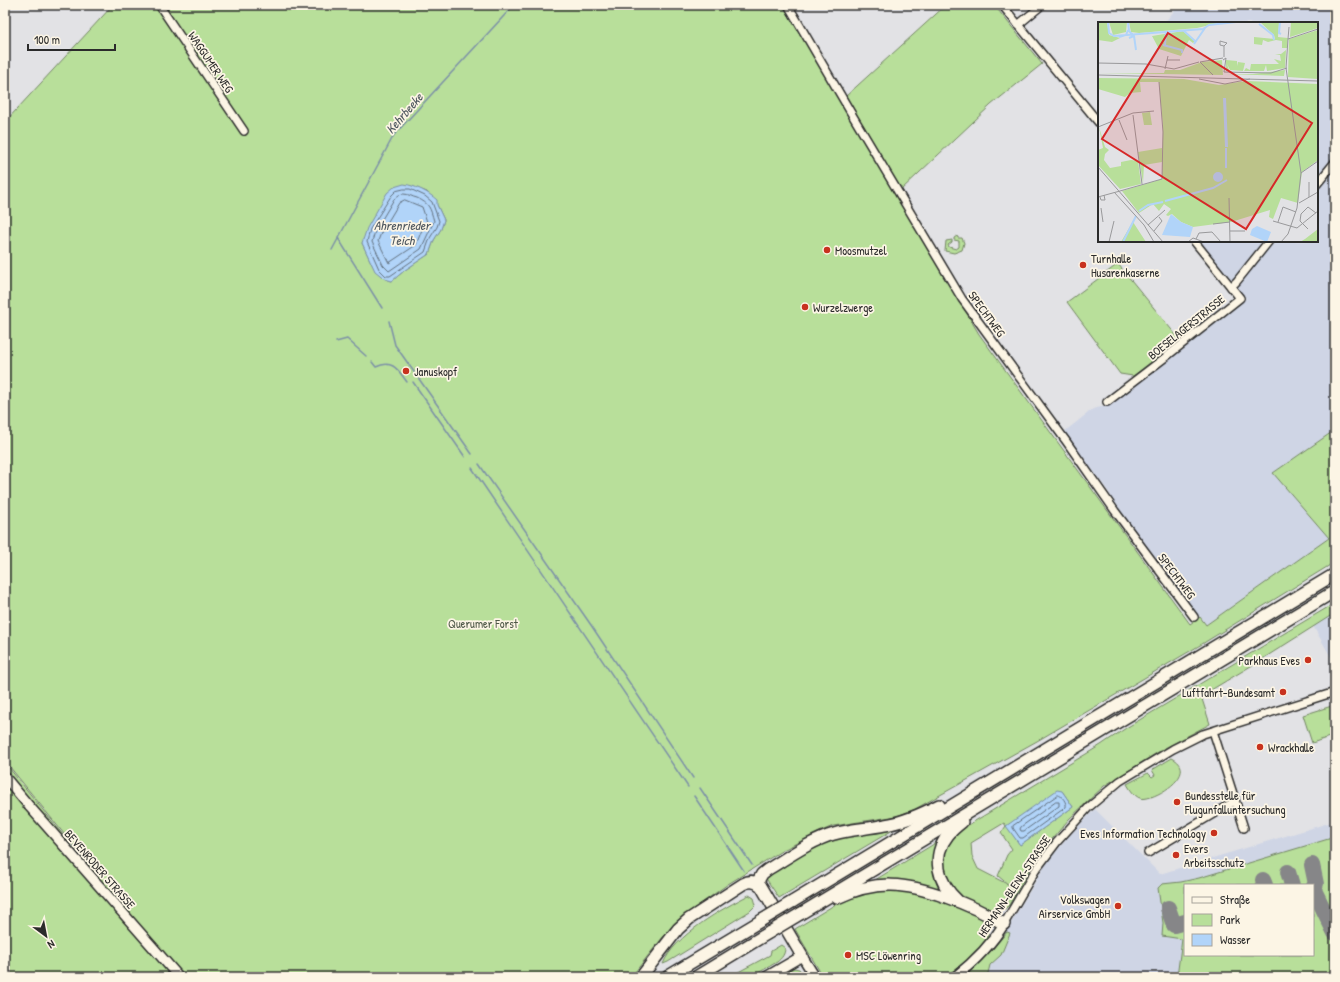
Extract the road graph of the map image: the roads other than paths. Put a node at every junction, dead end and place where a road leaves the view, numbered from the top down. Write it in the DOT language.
graph roads {
  1 [pos="159,5"];
  2 [pos="788,5"];
  3 [pos="1002,5"];
  4 [pos="1042,5"];
  5 [pos="1018,25"];
  6 [pos="1098,122"];
  7 [pos="244,131"];
  8 [pos="1335,162"];
  9 [pos="1318,183"];
  10 [pos="1195,242"];
  11 [pos="1268,242"];
  12 [pos="1231,286"];
  13 [pos="1107,402"];
  14 [pos="1335,574"];
  15 [pos="1335,591"];
  16 [pos="1194,618"];
  17 [pos="1335,692"];
  18 [pos="1213,731"];
  19 [pos="5,777"];
  20 [pos="968,795"];
  21 [pos="990,799"];
  22 [pos="1235,801"];
  23 [pos="1244,828"];
  24 [pos="1148,854"];
  25 [pos="757,883"];
  26 [pos="959,902"];
  27 [pos="802,913"];
  28 [pos="1004,924"];
  29 [pos="802,956"];
  30 [pos="179,977"];
  31 [pos="641,977"];
  32 [pos="667,977"];
  33 [pos="696,977"];
  34 [pos="766,977"];
  35 [pos="815,977"];
  36 [pos="955,977"];
  1 -- 7 [label="street, WAGGUMER WEG"];
  2 -- 16 [label="street, SPECHTWEG"];
  3 -- 5 [label="street"];
  4 -- 5 [label="street"];
  5 -- 6 [label="street"];
  8 -- 9 [label="street"];
  10 -- 12 [label="street, BOESELAGERSTRASSE"];
  11 -- 12 [label="street"];
  12 -- 13 [label="street, BOESELAGERSTRASSE"];
  14 -- 20 [label="highway"];
  15 -- 21 [label="highway"];
  17 -- 18 [label="street, HERMANN-BLENK-STRASSE"];
  18 -- 22 [label="street"];
  18 -- 28 [label="street, HERMANN-BLENK-STRASSE"];
  19 -- 30 [label="main road, BEVENRODER STRASSE"];
  20 -- 25 [label="highway"];
  20 -- 32 [label="highway, bridge"];
  21 -- 26 [label="highway"];
  21 -- 27 [label="highway"];
  22 -- 23 [label="street"];
  22 -- 24 [label="street"];
  25 -- 29 [label="highway"];
  25 -- 31 [label="highway"];
  26 -- 27 [label="highway"];
  26 -- 28 [label="highway"];
  27 -- 33 [label="highway, bridge"];
  28 -- 36 [label="main road, HERMANN-BLENK-STRASSE"];
  29 -- 34 [label="main road"];
  29 -- 35 [label="main road"];
}
